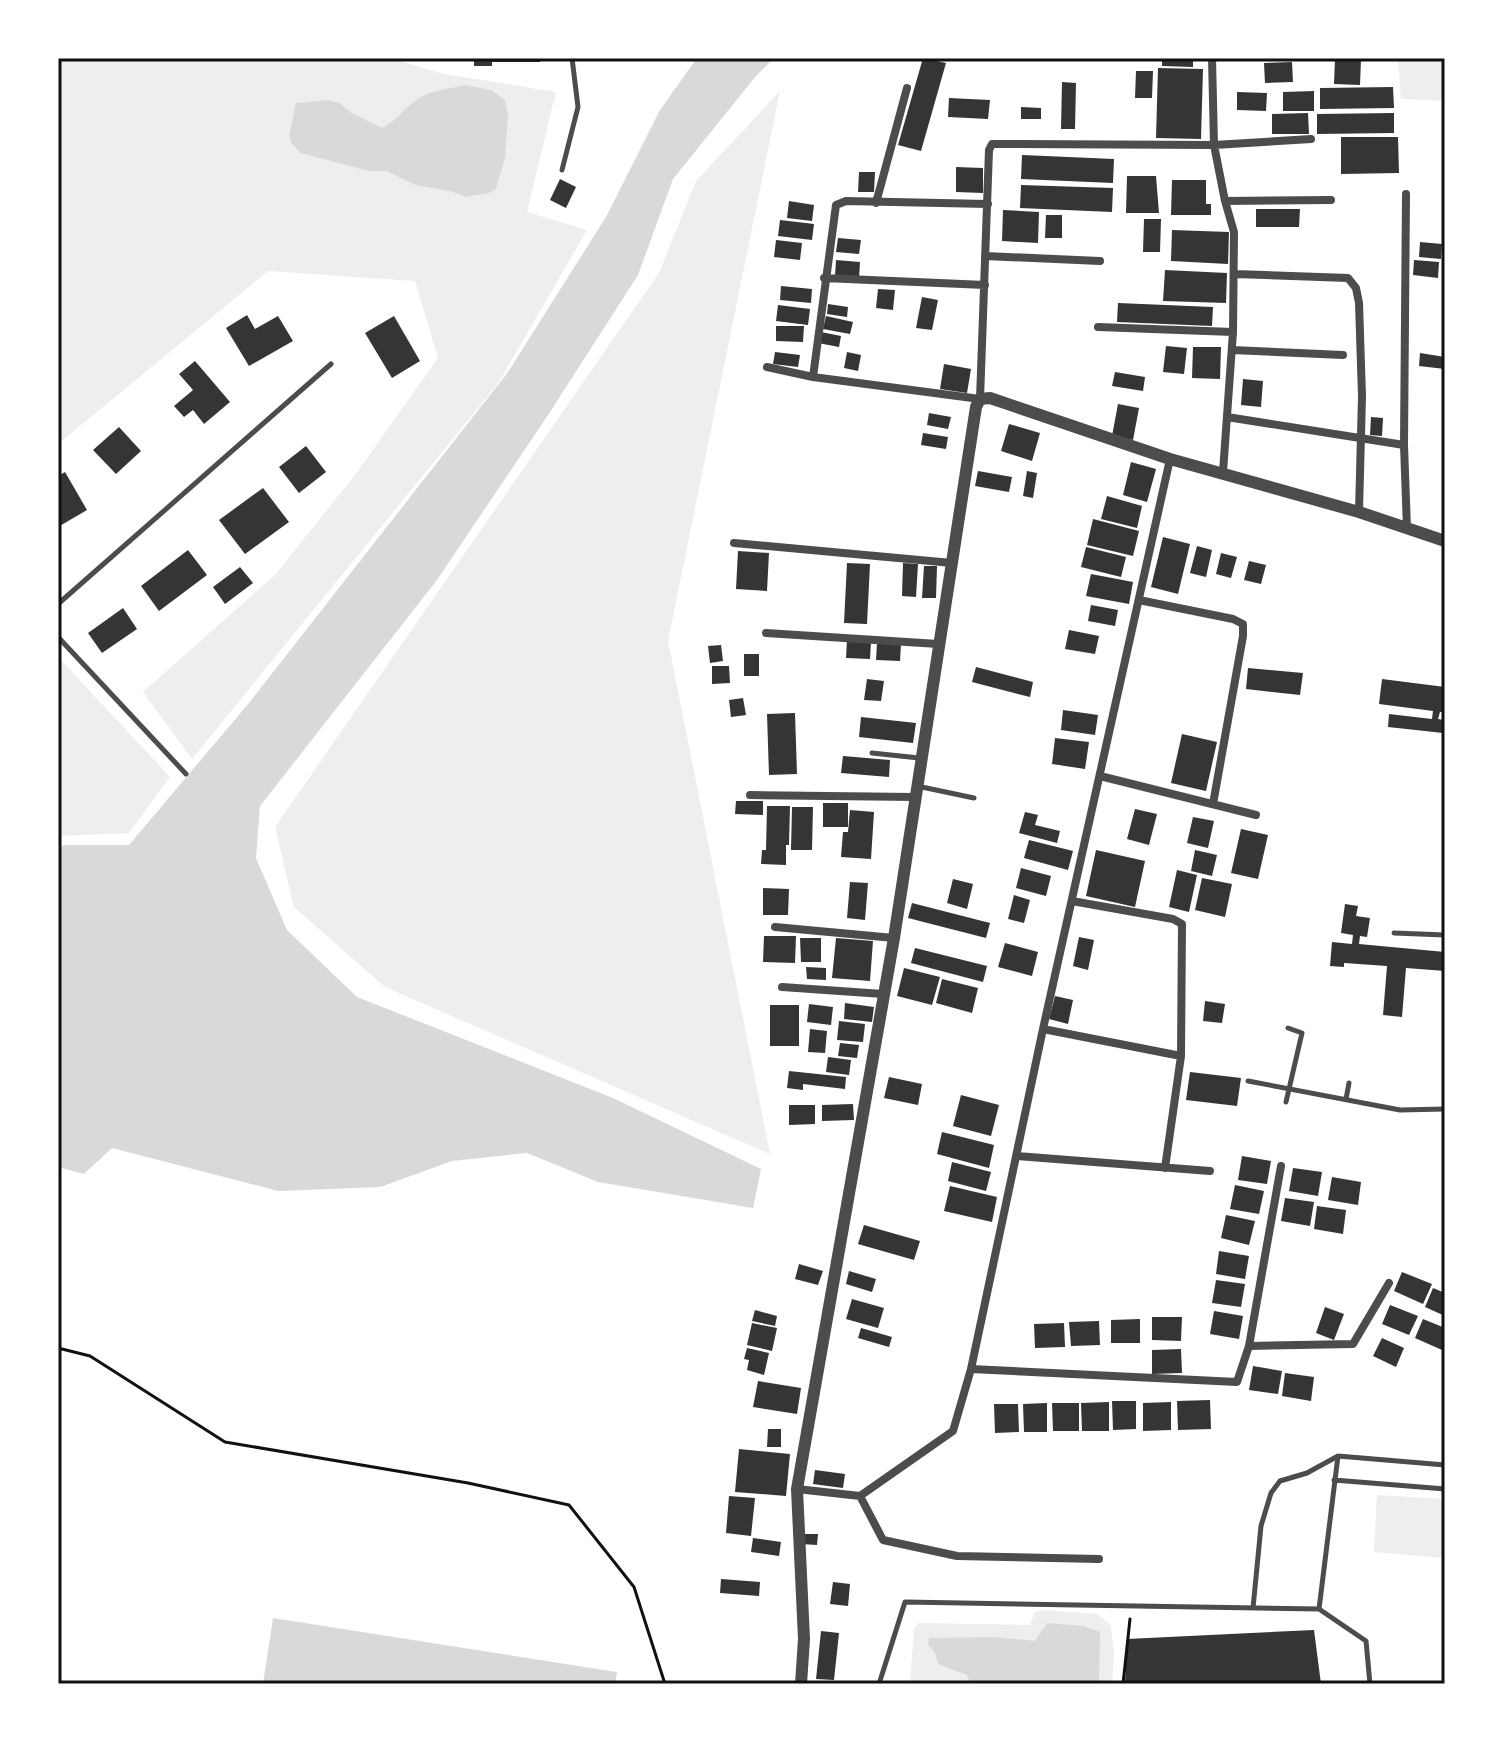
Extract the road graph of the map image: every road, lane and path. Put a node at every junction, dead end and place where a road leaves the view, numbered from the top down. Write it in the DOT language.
graph roads {
  1 [pos="572,58"];
  2 [pos="1212,58"];
  3 [pos="907,88"];
  4 [pos="1311,139"];
  5 [pos="1214,145"];
  6 [pos="562,170"];
  7 [pos="1406,194"];
  8 [pos="1331,200"];
  9 [pos="1225,201"];
  10 [pos="876,203"];
  11 [pos="988,204"];
  12 [pos="985,256"];
  13 [pos="1100,261"];
  14 [pos="1235,274"];
  15 [pos="824,278"];
  16 [pos="985,285"];
  17 [pos="1098,327"];
  18 [pos="1233,332"];
  19 [pos="1232,350"];
  20 [pos="1343,355"];
  21 [pos="331,364"];
  22 [pos="767,367"];
  23 [pos="813,377"];
  24 [pos="980,399"];
  25 [pos="1227,417"];
  26 [pos="1361,439"];
  27 [pos="1404,445"];
  28 [pos="1170,459"];
  29 [pos="1223,472"];
  30 [pos="1359,512"];
  31 [pos="1407,529"];
  32 [pos="1445,541"];
  33 [pos="734,543"];
  34 [pos="952,563"];
  35 [pos="1139,600"];
  36 [pos="58,604"];
  37 [pos="766,633"];
  38 [pos="58,637"];
  39 [pos="938,644"];
  40 [pos="872,753"];
  41 [pos="920,758"];
  42 [pos="186,774"];
  43 [pos="1100,776"];
  44 [pos="915,791"];
  45 [pos="750,795"];
  46 [pos="974,798"];
  47 [pos="1213,804"];
  48 [pos="1256,815"];
  49 [pos="1072,901"];
  50 [pos="775,927"];
  51 [pos="1394,933"];
  52 [pos="1445,935"];
  53 [pos="894,938"];
  54 [pos="782,987"];
  55 [pos="883,994"];
  56 [pos="1288,1028"];
  57 [pos="1043,1029"];
  58 [pos="1181,1056"];
  59 [pos="1248,1081"];
  60 [pos="1349,1083"];
  61 [pos="1288,1088"];
  62 [pos="1346,1099"];
  63 [pos="1286,1102"];
  64 [pos="1445,1109"];
  65 [pos="1017,1156"];
  66 [pos="1281,1166"];
  67 [pos="1165,1168"];
  68 [pos="1210,1171"];
  69 [pos="1389,1283"];
  70 [pos="1249,1346"];
  71 [pos="58,1348"];
  72 [pos="971,1369"];
  73 [pos="1338,1456"];
  74 [pos="1445,1465"];
  75 [pos="1334,1480"];
  76 [pos="797,1489"];
  77 [pos="1445,1489"];
  78 [pos="860,1496"];
  79 [pos="1099,1559"];
  80 [pos="1132,1607"];
  81 [pos="1253,1608"];
  82 [pos="1319,1609"];
  83 [pos="665,1684"];
  84 [pos="801,1684"];
  85 [pos="879,1684"];
  86 [pos="1123,1684"];
  87 [pos="1370,1684"];
  1 -- 6 [label="lane"];
  2 -- 5 [label="street"];
  3 -- 10 [label="street"];
  4 -- 5 [label="street"];
  5 -- 9 [label="street"];
  5 -- 11 [label="street"];
  7 -- 27 [label="street"];
  8 -- 9 [label="street"];
  9 -- 14 [label="street"];
  10 -- 11 [label="street"];
  10 -- 15 [label="street"];
  11 -- 12 [label="street"];
  12 -- 13 [label="street"];
  12 -- 16 [label="street"];
  14 -- 18 [label="street"];
  14 -- 26 [label="street"];
  15 -- 16 [label="street"];
  15 -- 23 [label="street"];
  16 -- 24 [label="street"];
  17 -- 18 [label="street"];
  18 -- 19 [label="street"];
  19 -- 20 [label="street"];
  19 -- 25 [label="street"];
  21 -- 36 [label="lane"];
  22 -- 23 [label="street"];
  23 -- 24 [label="street"];
  24 -- 28 [label="street"];
  24 -- 34 [label="street"];
  25 -- 26 [label="street"];
  25 -- 29 [label="street"];
  26 -- 27 [label="street"];
  26 -- 30 [label="street"];
  27 -- 31 [label="street"];
  28 -- 29 [label="street"];
  28 -- 35 [label="street"];
  29 -- 30 [label="street"];
  30 -- 31 [label="street"];
  31 -- 32 [label="street"];
  33 -- 34 [label="street"];
  34 -- 39 [label="street"];
  35 -- 43 [label="street"];
  35 -- 47 [label="street"];
  37 -- 39 [label="street"];
  38 -- 42 [label="lane"];
  39 -- 41 [label="street"];
  40 -- 41 [label="lane"];
  41 -- 44 [label="street"];
  43 -- 47 [label="street"];
  43 -- 49 [label="street"];
  44 -- 45 [label="street"];
  44 -- 46 [label="lane"];
  44 -- 53 [label="street"];
  47 -- 48 [label="street"];
  49 -- 57 [label="street"];
  49 -- 58 [label="street"];
  50 -- 53 [label="street"];
  51 -- 52 [label="lane"];
  53 -- 55 [label="street"];
  54 -- 55 [label="street"];
  55 -- 76 [label="street"];
  56 -- 61 [label="lane"];
  57 -- 58 [label="street"];
  57 -- 65 [label="street"];
  58 -- 67 [label="street"];
  59 -- 61 [label="lane"];
  60 -- 62 [label="lane"];
  61 -- 62 [label="lane"];
  61 -- 63 [label="lane"];
  62 -- 64 [label="lane"];
  65 -- 67 [label="street"];
  65 -- 72 [label="street"];
  66 -- 70 [label="street"];
  67 -- 68 [label="street"];
  69 -- 70 [label="street"];
  70 -- 72 [label="street"];
  71 -- 83 [label="path"];
  72 -- 78 [label="street"];
  73 -- 74 [label="lane"];
  73 -- 75 [label="lane"];
  73 -- 81 [label="lane"];
  75 -- 77 [label="lane"];
  75 -- 82 [label="lane"];
  76 -- 78 [label="street"];
  76 -- 84 [label="street"];
  78 -- 79 [label="street"];
  80 -- 81 [label="lane"];
  80 -- 85 [label="lane"];
  80 -- 86 [label="path"];
  81 -- 82 [label="lane"];
  82 -- 87 [label="lane"];
}
